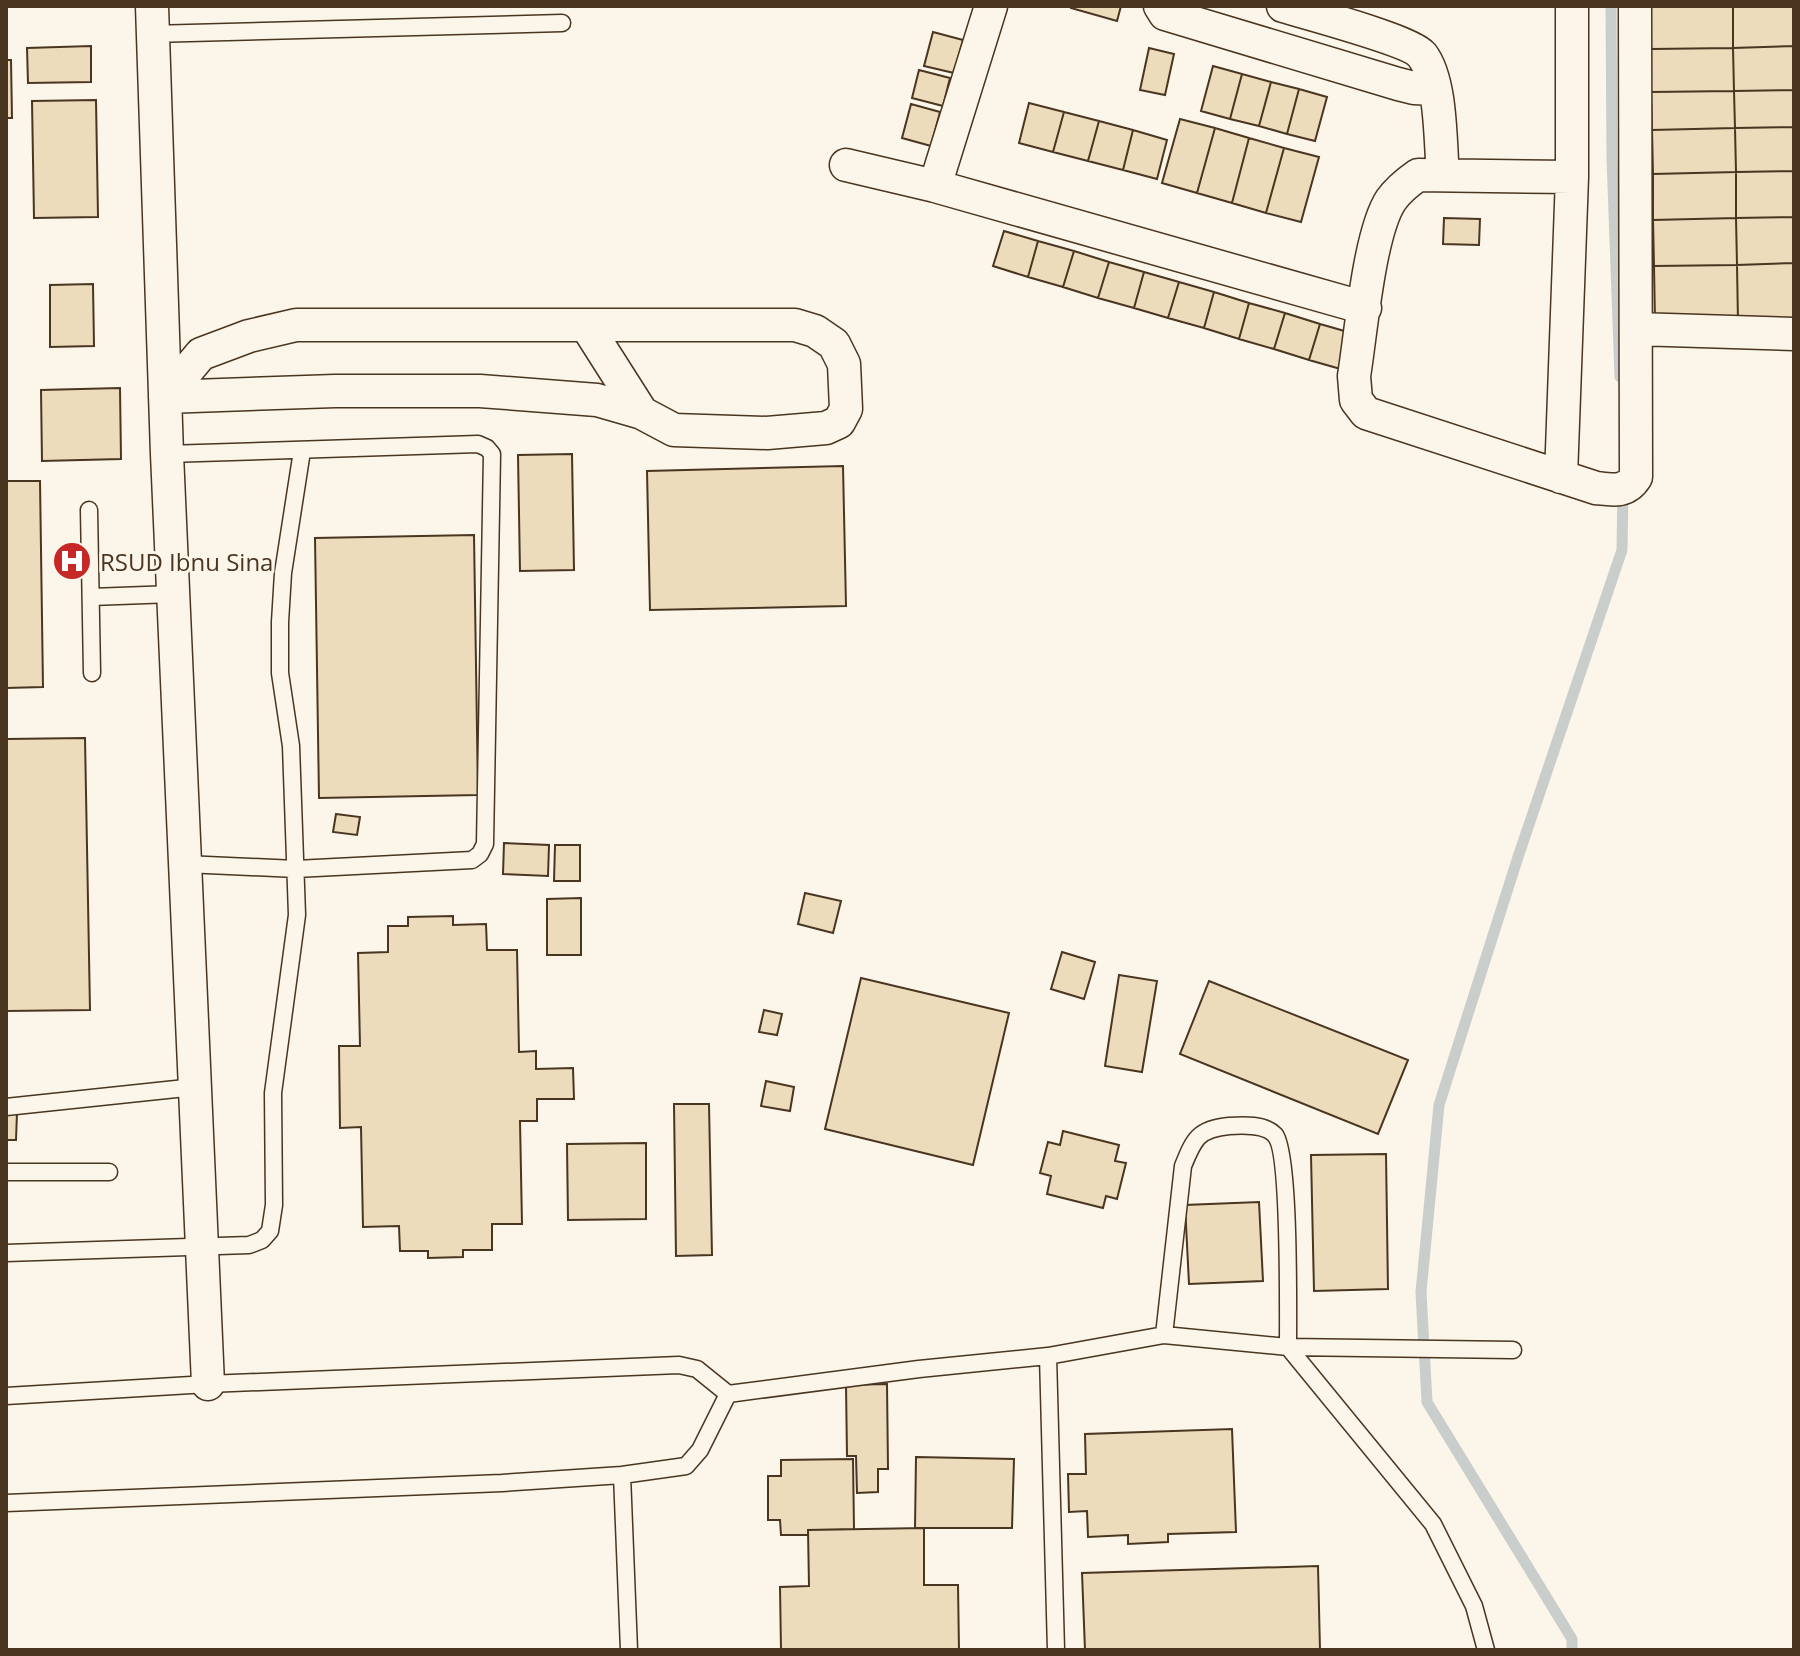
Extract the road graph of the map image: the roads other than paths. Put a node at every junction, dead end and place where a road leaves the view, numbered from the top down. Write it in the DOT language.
graph roads {
  1 [pos="991,6"];
  2 [pos="1160,6"];
  3 [pos="1283,6"];
  4 [pos="1572,6"];
  5 [pos="1635,6"];
  6 [pos="152,20"];
  7 [pos="562,23"];
  8 [pos="1434,89"];
  9 [pos="846,165"];
  10 [pos="1443,175"];
  11 [pos="1572,177"];
  12 [pos="935,186"];
  13 [pos="1365,308"];
  14 [pos="586,325"];
  15 [pos="1636,329"];
  16 [pos="1794,334"];
  17 [pos="165,397"];
  18 [pos="642,413"];
  19 [pos="302,451"];
  20 [pos="167,454"];
  21 [pos="1561,477"];
  22 [pos="89,510"];
  23 [pos="173,594"];
  24 [pos="91,597"];
  25 [pos="92,673"];
  26 [pos="185,864"];
  27 [pos="296,869"];
  28 [pos="195,1087"];
  29 [pos="6,1107"];
  30 [pos="6,1172"];
  31 [pos="109,1172"];
  32 [pos="201,1245"];
  33 [pos="6,1253"];
  34 [pos="1164,1335"];
  35 [pos="1288,1347"];
  36 [pos="1513,1350"];
  37 [pos="1048,1356"];
  38 [pos="208,1384"];
  39 [pos="728,1394"];
  40 [pos="6,1396"];
  41 [pos="622,1475"];
  42 [pos="6,1503"];
  43 [pos="629,1650"];
  44 [pos="1056,1650"];
  45 [pos="1486,1650"];
  1 -- 12 [label="street"];
  2 -- 8 [label="street"];
  3 -- 8 [label="street"];
  4 -- 11 [label="street"];
  5 -- 15 [label="street"];
  6 -- 7 [label="lane"];
  6 -- 17 [label="street"];
  8 -- 10 [label="street"];
  9 -- 12 [label="street"];
  10 -- 11 [label="street"];
  10 -- 13 [label="street"];
  11 -- 21 [label="street"];
  12 -- 13 [label="street"];
  13 -- 21 [label="street"];
  14 -- 17 [label="street"];
  14 -- 18 [label="street"];
  14 -- 18 [label="street"];
  15 -- 16 [label="street"];
  15 -- 21 [label="street"];
  17 -- 18 [label="street"];
  17 -- 20 [label="street"];
  19 -- 20 [label="lane"];
  19 -- 27 [label="lane"];
  19 -- 27 [label="lane"];
  20 -- 23 [label="street"];
  22 -- 24 [label="lane"];
  23 -- 24 [label="lane"];
  23 -- 26 [label="street"];
  24 -- 25 [label="lane"];
  26 -- 27 [label="lane"];
  26 -- 28 [label="street"];
  27 -- 32 [label="lane"];
  28 -- 29 [label="lane"];
  28 -- 32 [label="street"];
  30 -- 31 [label="lane"];
  32 -- 33 [label="lane"];
  32 -- 38 [label="street"];
  34 -- 35 [label="lane"];
  34 -- 35 [label="lane"];
  34 -- 37 [label="lane"];
  35 -- 36 [label="lane"];
  35 -- 45 [label="lane"];
  37 -- 39 [label="lane"];
  37 -- 44 [label="lane"];
  38 -- 39 [label="lane"];
  38 -- 40 [label="lane"];
  39 -- 41 [label="lane"];
  41 -- 42 [label="lane"];
  41 -- 43 [label="lane"];
}
